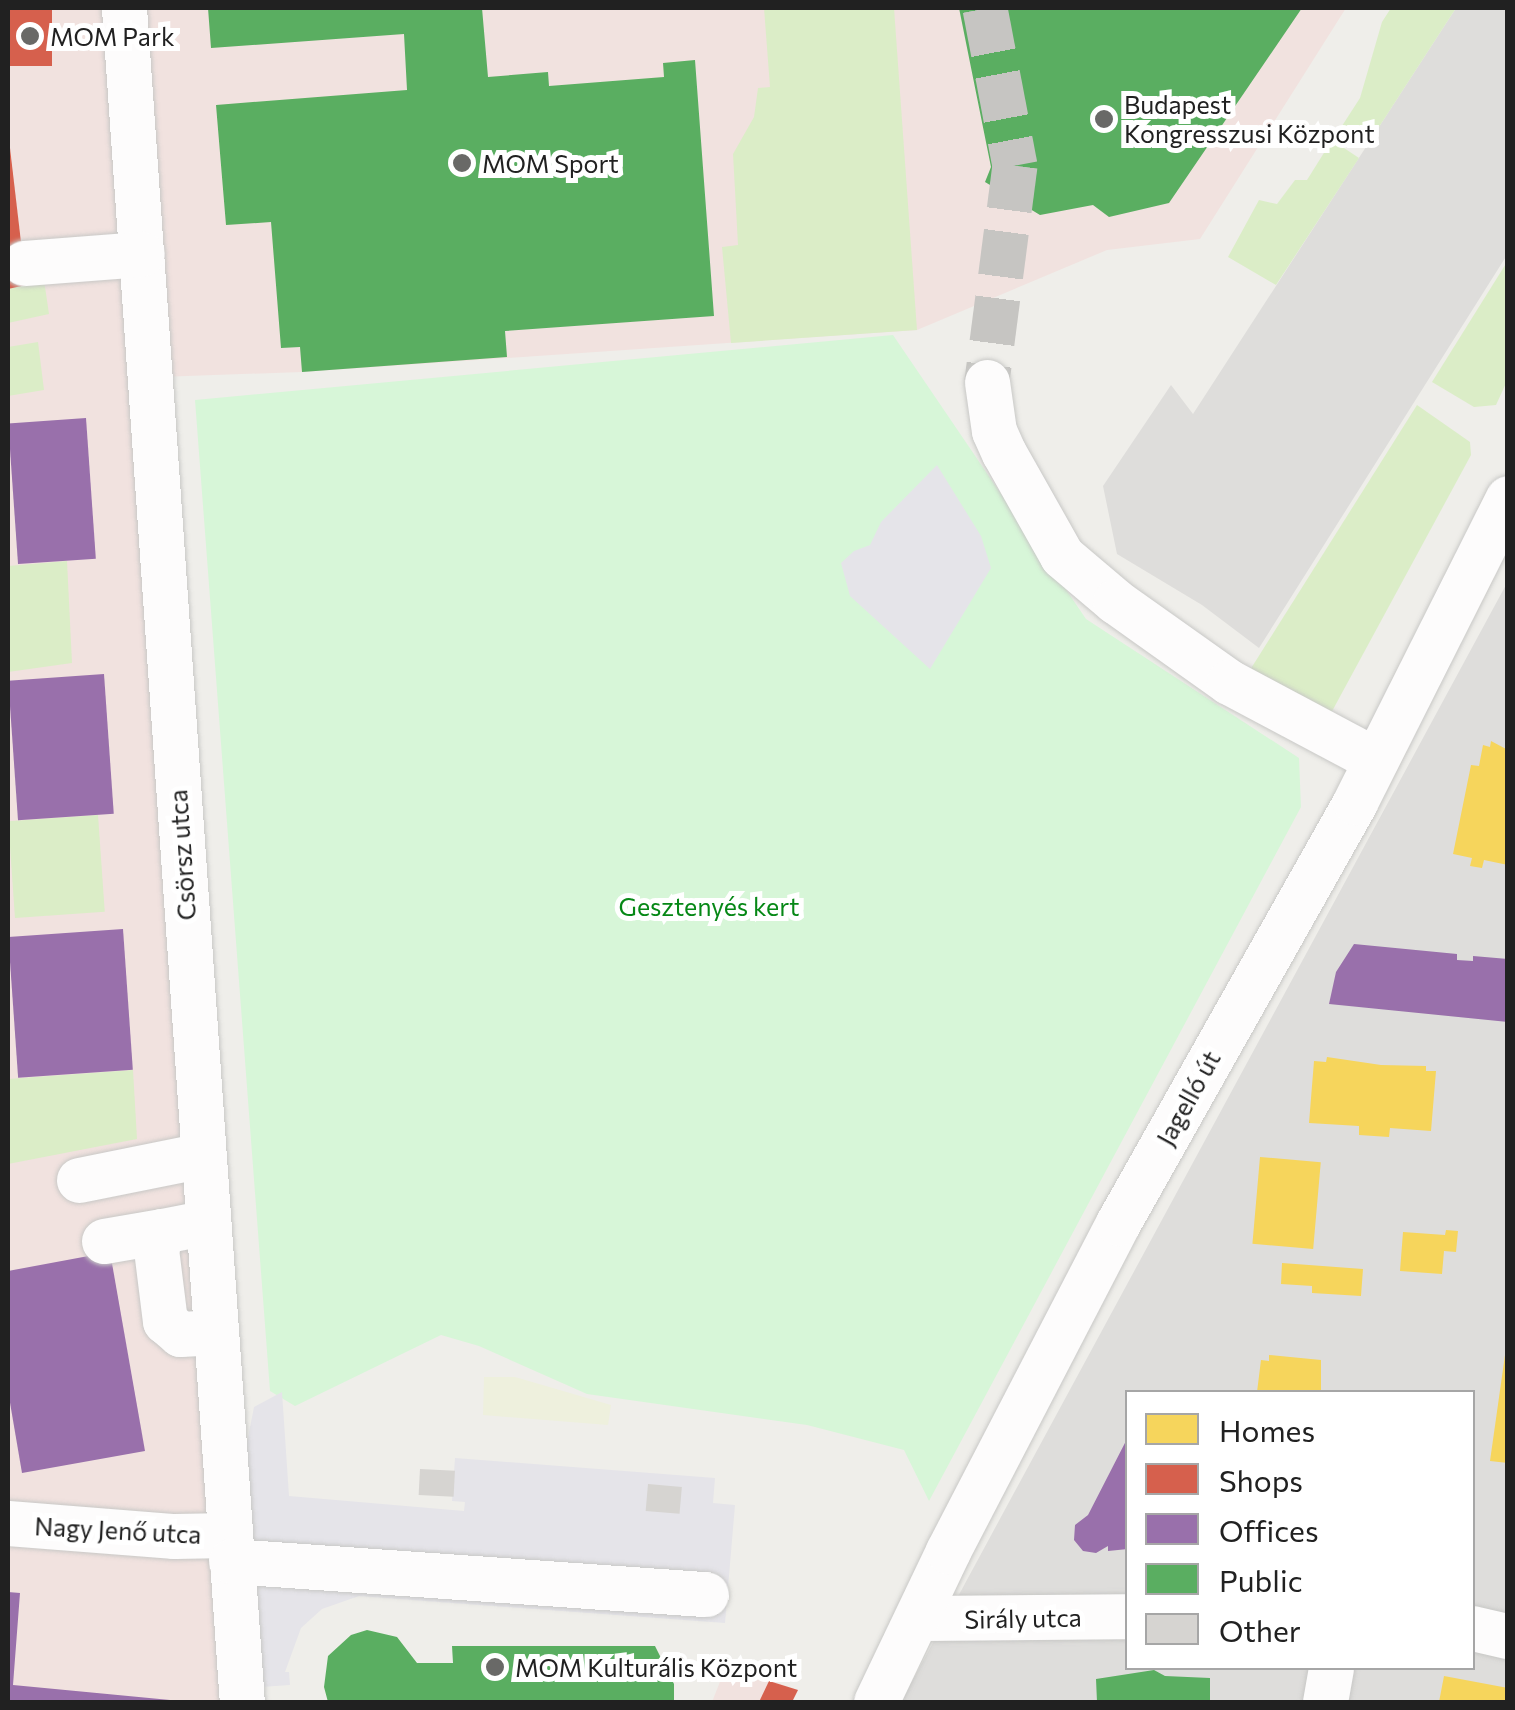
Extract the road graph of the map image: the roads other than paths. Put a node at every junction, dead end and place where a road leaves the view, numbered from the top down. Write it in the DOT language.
graph roads {
  1 [pos="124,8"];
  2 [pos="142,254"];
  3 [pos="24,263"];
  4 [pos="987,382"];
  5 [pos="1508,498"];
  6 [pos="1376,760"];
  7 [pos="203,1155"];
  8 [pos="79,1180"];
  9 [pos="208,1222"];
  10 [pos="162,1231"];
  11 [pos="104,1241"];
  12 [pos="215,1332"];
  13 [pos="8,1523"];
  14 [pos="230,1548"];
  15 [pos="706,1594"];
  16 [pos="1125,1616"];
  17 [pos="918,1618"];
  18 [pos="1475,1629"];
  19 [pos="1508,1636"];
  20 [pos="1331,1670"];
  21 [pos="242,1702"];
  22 [pos="876,1702"];
  23 [pos="1325,1702"];
  1 -- 2 [label="street, Csörsz utca"];
  2 -- 3 [label="street"];
  2 -- 7 [label="street, Csörsz utca"];
  4 -- 6 [label="street"];
  5 -- 6 [label="street, Jagelló út"];
  6 -- 17 [label="street, Jagelló út"];
  7 -- 8 [label="street"];
  7 -- 9 [label="street, Csörsz utca"];
  9 -- 10 [label="street"];
  9 -- 12 [label="street, Csörsz utca"];
  10 -- 11 [label="street"];
  10 -- 12 [label="street"];
  12 -- 14 [label="street, Csörsz utca"];
  13 -- 14 [label="street, Nagy Jenő utca"];
  14 -- 15 [label="street, Nagy Jenő utca"];
  14 -- 21 [label="street, Csörsz utca"];
  16 -- 17 [label="street, Sirály utca"];
  17 -- 22 [label="street, Jagelló út"];
  18 -- 19 [label="street"];
  20 -- 23 [label="street"];
}
